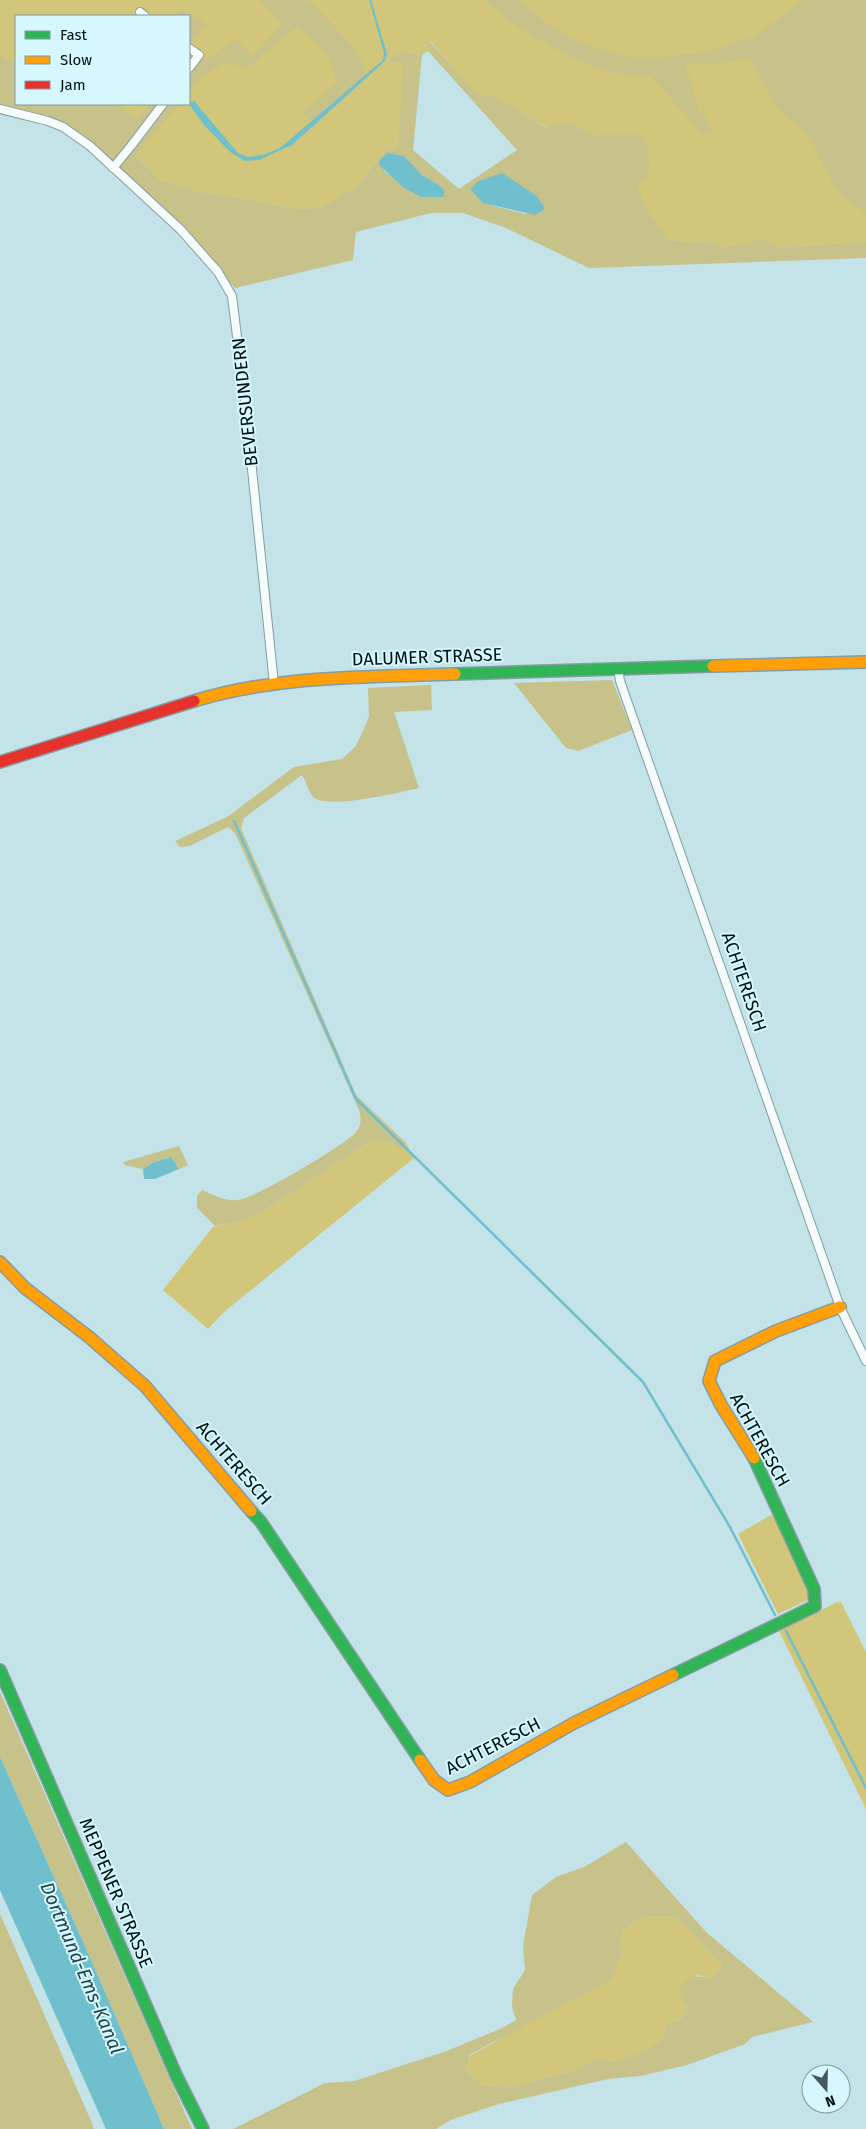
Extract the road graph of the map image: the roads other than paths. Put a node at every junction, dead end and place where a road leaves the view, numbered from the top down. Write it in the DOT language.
graph roads {
  1 [pos="190,49"];
  2 [pos="190,67"];
  3 [pos="162,105"];
  4 [pos="0,109"];
  5 [pos="113,168"];
  6 [pos="866,662"];
  7 [pos="618,668"];
  8 [pos="274,684"];
  9 [pos="0,762"];
  10 [pos="0,1262"];
  11 [pos="840,1307"];
  12 [pos="866,1360"];
  13 [pos="0,1670"];
  14 [pos="203,2129"];
  1 -- 2 [label="street"];
  3 -- 5 [label="street"];
  4 -- 5 [label="street, BEVERSUNDERN"];
  5 -- 8 [label="street, BEVERSUNDERN"];
  6 -- 7 [label="street, DALUMER STRASSE"];
  7 -- 8 [label="street, DALUMER STRASSE"];
  7 -- 11 [label="street, ACHTERESCH"];
  8 -- 9 [label="street, DALUMER STRASSE"];
  10 -- 11 [label="street, ACHTERESCH"];
  11 -- 12 [label="street, ACHTERESCH"];
  13 -- 14 [label="street, MEPPENER STRASSE"];
}
